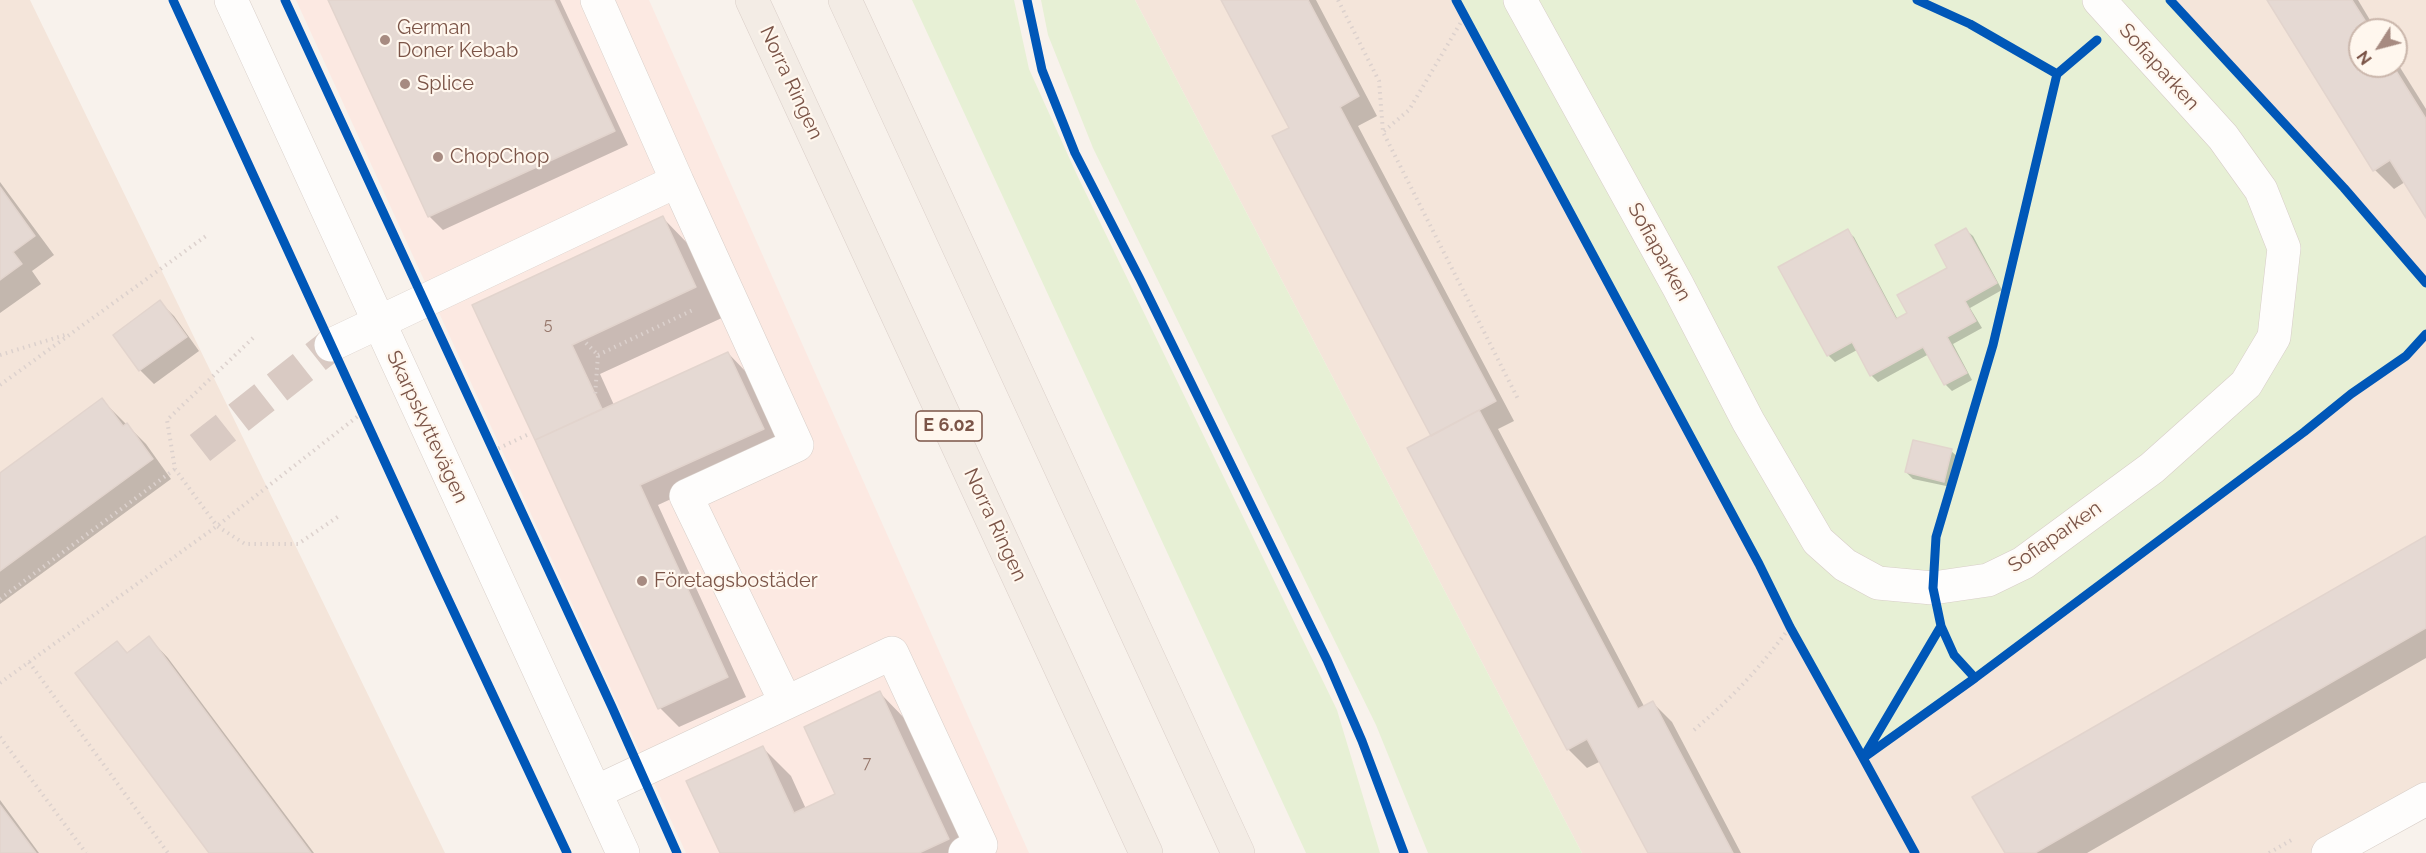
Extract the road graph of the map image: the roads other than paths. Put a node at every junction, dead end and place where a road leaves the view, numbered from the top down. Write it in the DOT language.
graph roads {
  1 [pos="231,0"];
  2 [pos="597,0"];
  3 [pos="752,0"];
  4 [pos="845,0"];
  5 [pos="1520,0"];
  6 [pos="2099,0"];
  7 [pos="677,181"];
  8 [pos="379,321"];
  9 [pos="331,345"];
  10 [pos="786,703"];
  11 [pos="596,792"];
  12 [pos="2426,799"];
  13 [pos="624,853"];
  14 [pos="965,853"];
  15 [pos="1146,853"];
  16 [pos="1238,853"];
  17 [pos="2328,853"];
  1 -- 8 [label="street, Skarpskyttevägen"];
  2 -- 7 [label="street"];
  3 -- 15 [label="main road, Norra Ringen / E 6.02"];
  4 -- 16 [label="main road"];
  5 -- 6 [label="street, Sofiaparken"];
  7 -- 8 [label="street"];
  7 -- 10 [label="street"];
  8 -- 9 [label="street"];
  8 -- 11 [label="street, Skarpskyttevägen"];
  10 -- 11 [label="street"];
  10 -- 14 [label="street"];
  11 -- 13 [label="street, Skarpskyttevägen"];
  12 -- 17 [label="street"];
}
